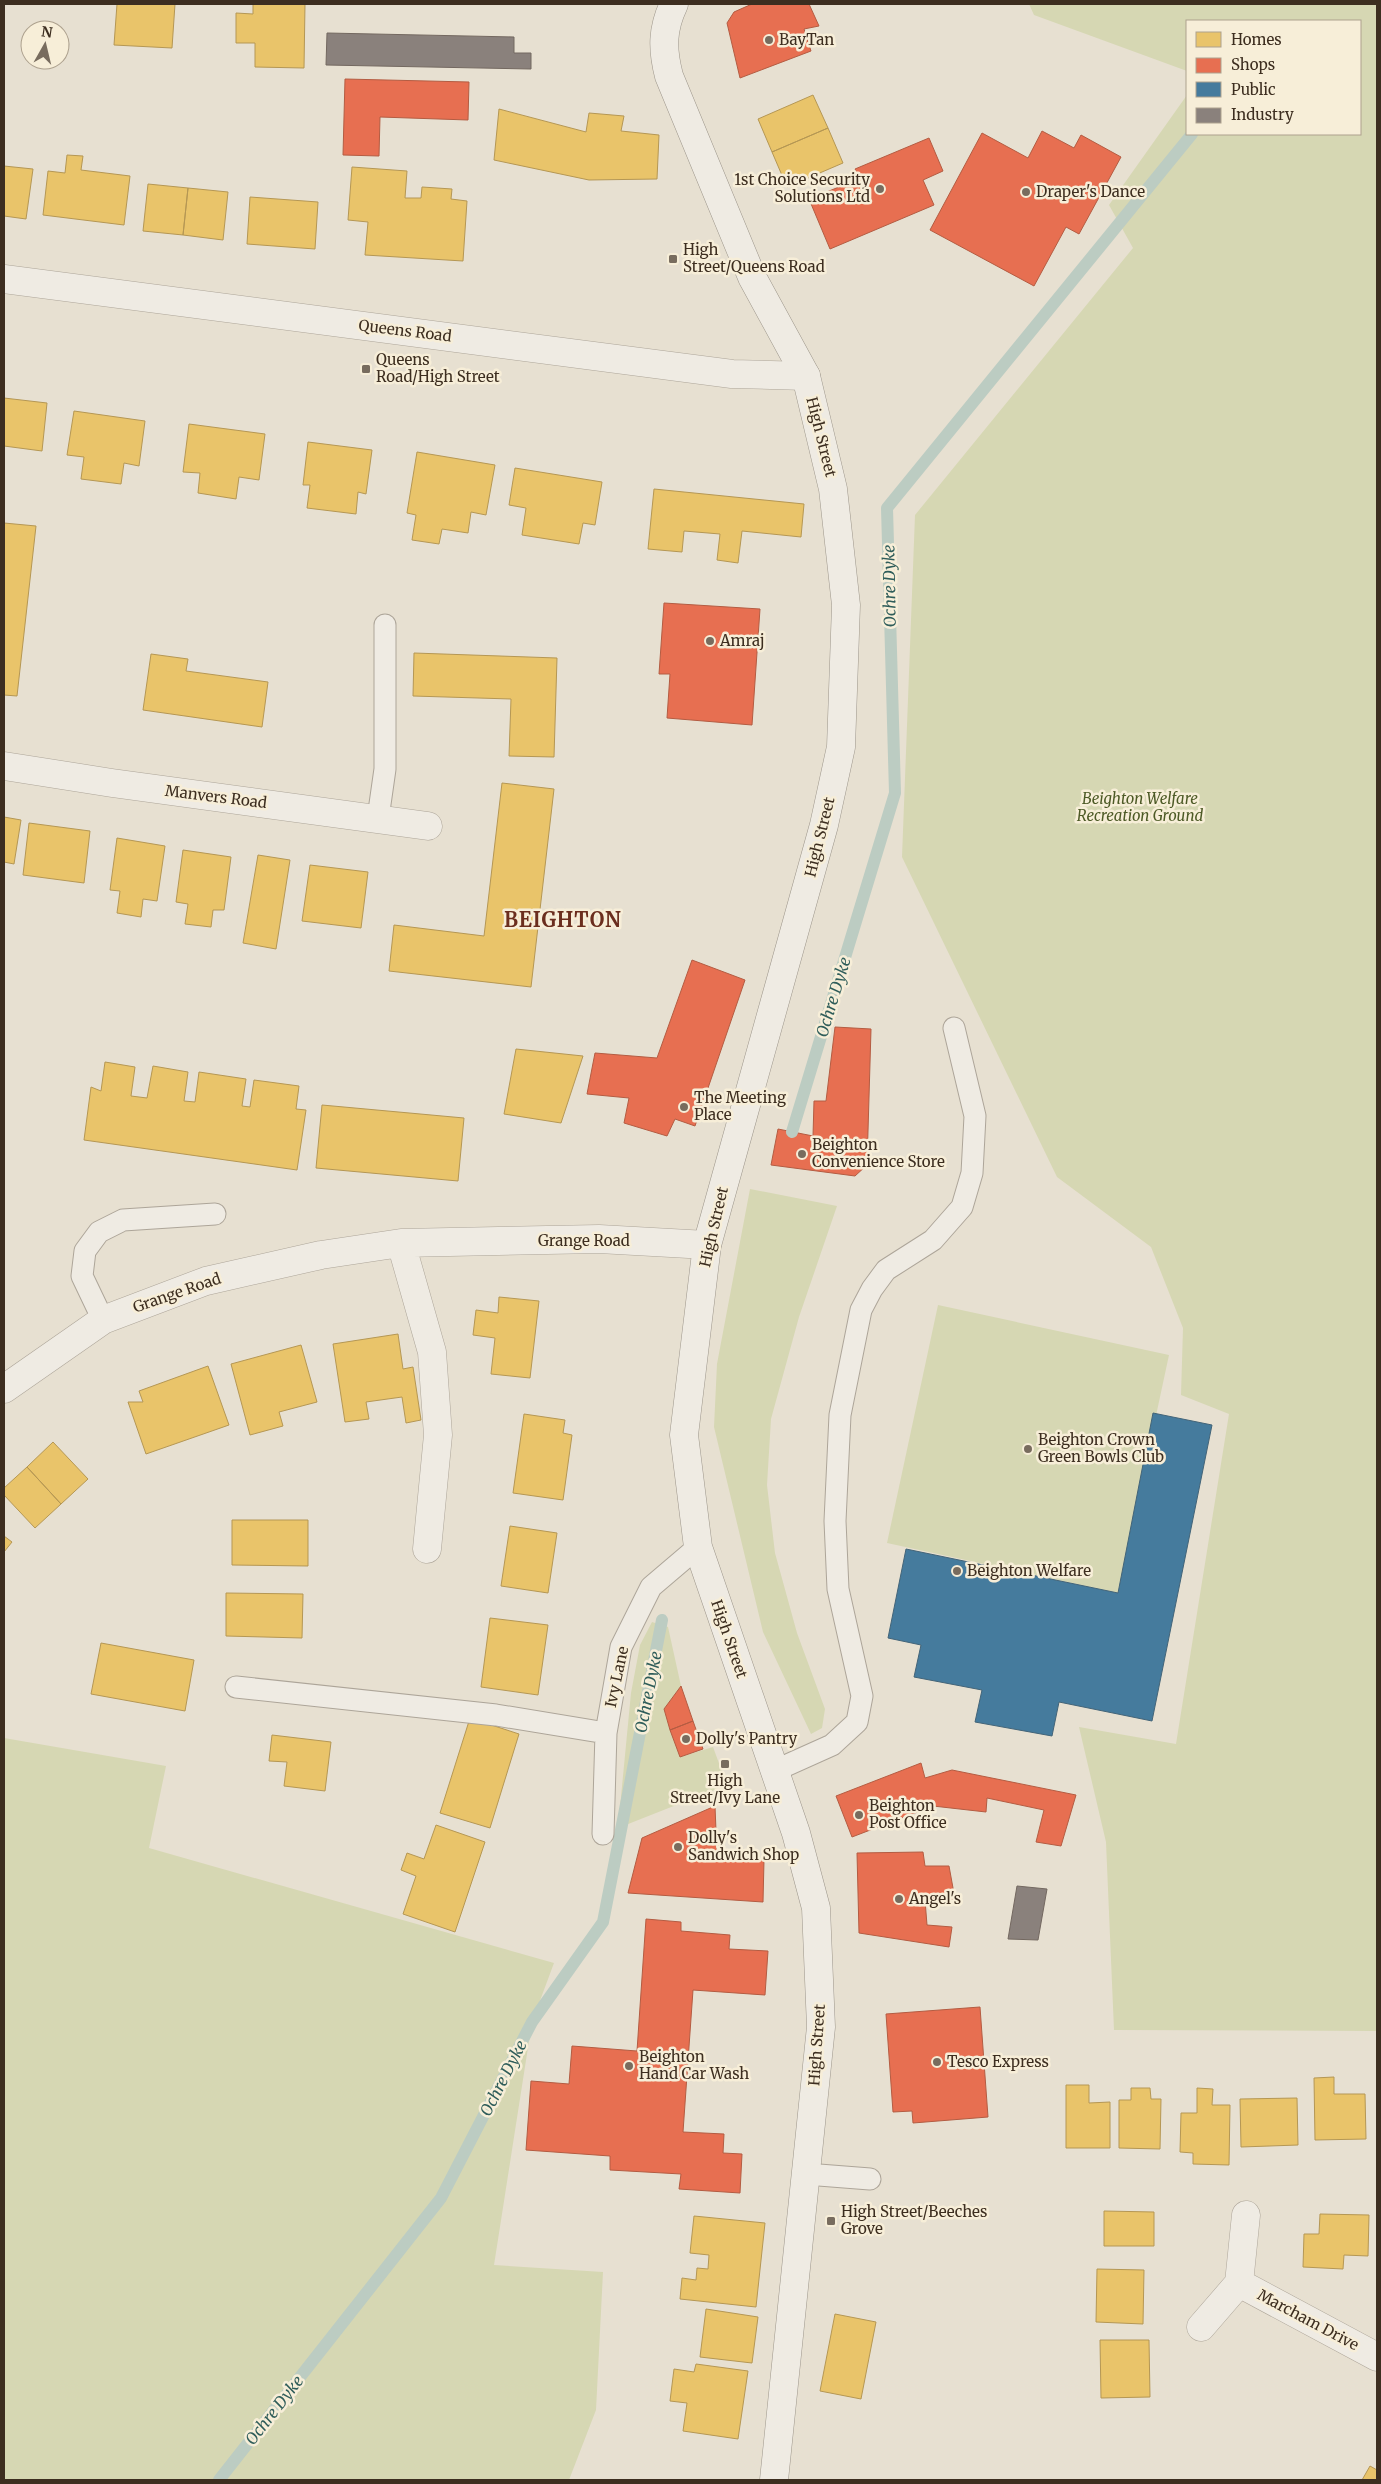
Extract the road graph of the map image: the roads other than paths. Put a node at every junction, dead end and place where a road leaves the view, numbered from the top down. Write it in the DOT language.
graph roads {
  1 [pos="674,4"];
  2 [pos="4,279"];
  3 [pos="806,376"];
  4 [pos="385,625"];
  5 [pos="4,766"];
  6 [pos="378,818"];
  7 [pos="428,826"];
  8 [pos="954,1028"];
  9 [pos="215,1214"];
  10 [pos="401,1243"];
  11 [pos="707,1246"];
  12 [pos="103,1320"];
  13 [pos="4,1389"];
  14 [pos="698,1547"];
  15 [pos="427,1549"];
  16 [pos="236,1687"];
  17 [pos="606,1733"];
  18 [pos="774,1771"];
  19 [pos="603,1834"];
  20 [pos="806,2174"];
  21 [pos="870,2179"];
  22 [pos="1246,2215"];
  23 [pos="1239,2284"];
  24 [pos="1201,2326"];
  25 [pos="1377,2357"];
  26 [pos="774,2480"];
  1 -- 3 [label="street, High Street"];
  2 -- 3 [label="street, Queens Road"];
  3 -- 11 [label="street, High Street"];
  4 -- 6 [label="lane"];
  5 -- 6 [label="street, Manvers Road"];
  6 -- 7 [label="street, Manvers Road"];
  8 -- 18 [label="lane"];
  9 -- 12 [label="lane"];
  10 -- 11 [label="street, Grange Road"];
  10 -- 12 [label="street, Grange Road"];
  10 -- 15 [label="street"];
  11 -- 14 [label="street, High Street"];
  12 -- 13 [label="street, Grange Road"];
  14 -- 17 [label="lane, Ivy Lane"];
  14 -- 18 [label="street, High Street"];
  16 -- 17 [label="lane"];
  17 -- 19 [label="lane, Ivy Lane"];
  18 -- 20 [label="street, High Street"];
  20 -- 21 [label="lane"];
  20 -- 26 [label="street, High Street"];
  22 -- 23 [label="street, Marcham Drive"];
  23 -- 24 [label="street, Marcham Drive"];
  23 -- 25 [label="street, Marcham Drive"];
}
